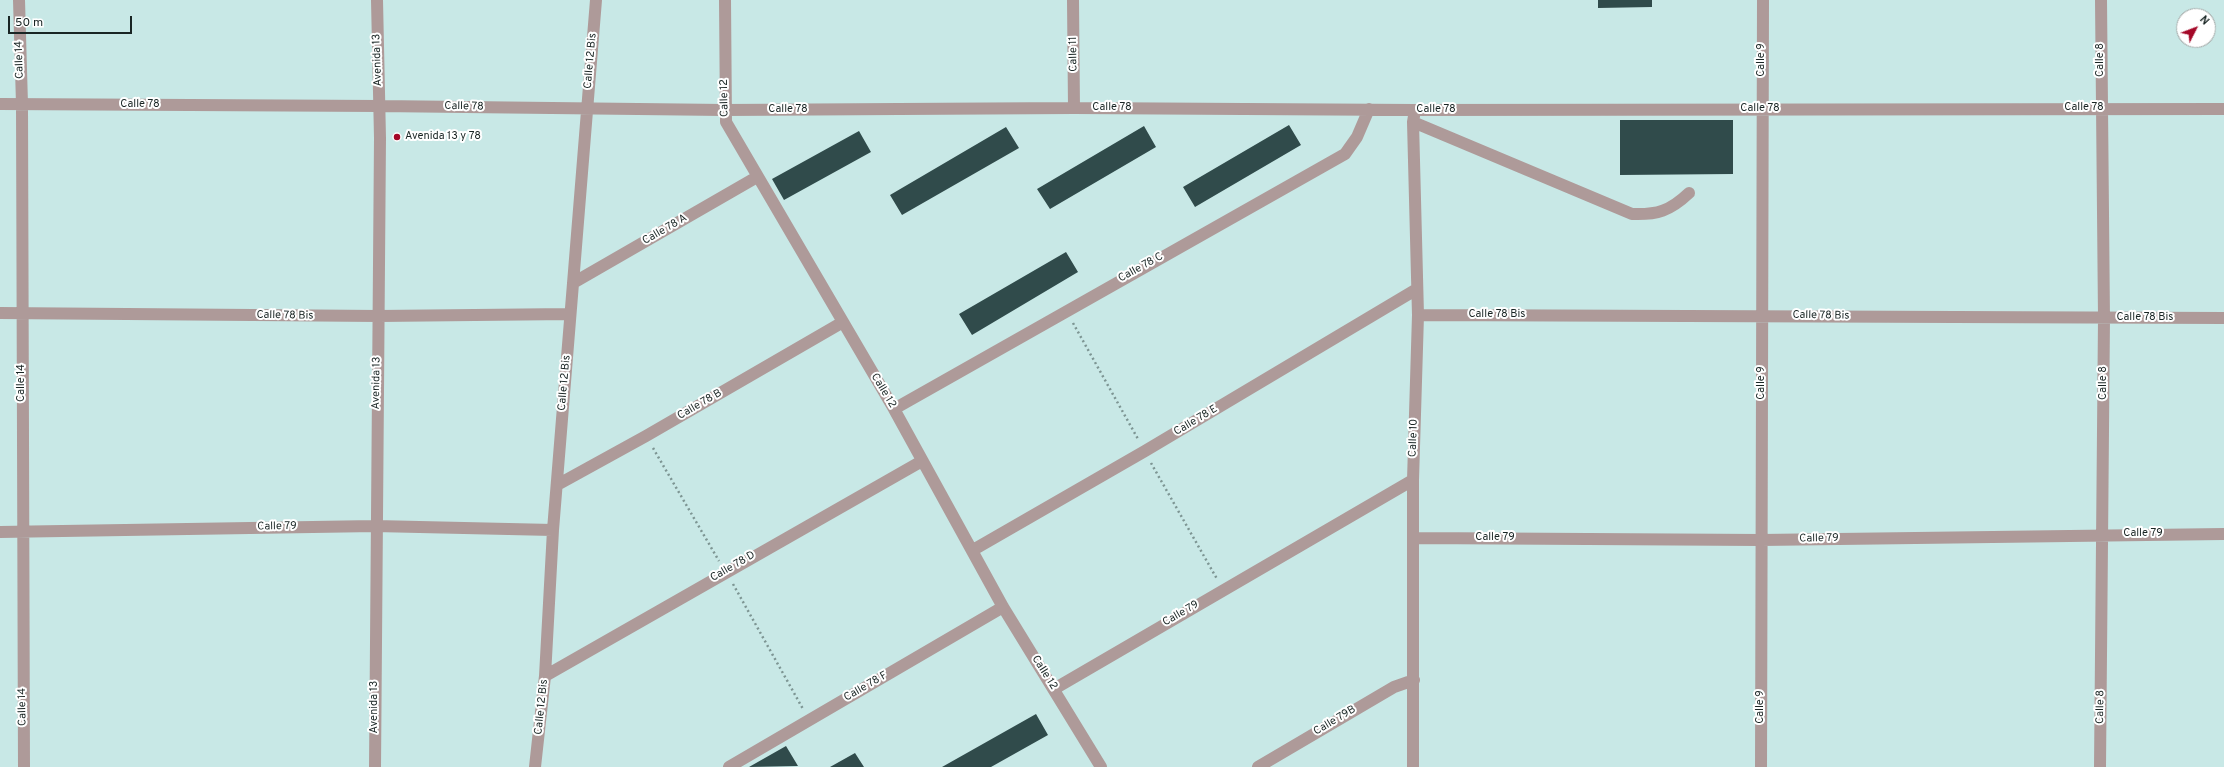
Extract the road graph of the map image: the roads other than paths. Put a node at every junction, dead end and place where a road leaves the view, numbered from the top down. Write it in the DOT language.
graph roads {
  1 [pos="18,0"];
  2 [pos="377,0"];
  3 [pos="596,0"];
  4 [pos="726,0"];
  5 [pos="1073,0"];
  6 [pos="1763,0"];
  7 [pos="2101,0"];
  8 [pos="0,104"];
  9 [pos="22,104"];
  10 [pos="380,106"];
  11 [pos="1074,108"];
  12 [pos="2101,108"];
  13 [pos="587,109"];
  14 [pos="1369,109"];
  15 [pos="2224,109"];
  16 [pos="724,110"];
  17 [pos="1762,110"];
  18 [pos="1414,116"];
  19 [pos="756,177"];
  20 [pos="1689,193"];
  21 [pos="573,283"];
  22 [pos="1417,289"];
  23 [pos="0,313"];
  24 [pos="22,313"];
  25 [pos="570,314"];
  26 [pos="1418,315"];
  27 [pos="1762,315"];
  28 [pos="378,316"];
  29 [pos="2104,318"];
  30 [pos="2224,318"];
  31 [pos="843,322"];
  32 [pos="894,409"];
  33 [pos="922,461"];
  34 [pos="1413,480"];
  35 [pos="557,485"];
  36 [pos="375,526"];
  37 [pos="553,530"];
  38 [pos="0,532"];
  39 [pos="22,532"];
  40 [pos="2103,534"];
  41 [pos="2224,534"];
  42 [pos="1414,538"];
  43 [pos="1762,540"];
  44 [pos="972,550"];
  45 [pos="1003,607"];
  46 [pos="545,676"];
  47 [pos="1414,680"];
  48 [pos="1054,689"];
  49 [pos="24,767"];
  50 [pos="374,767"];
  51 [pos="535,767"];
  52 [pos="729,767"];
  53 [pos="1101,767"];
  54 [pos="1258,767"];
  55 [pos="1413,767"];
  56 [pos="1761,767"];
  57 [pos="2100,767"];
  1 -- 9 [label="street, Calle 14"];
  2 -- 10 [label="street, Avenida 13"];
  3 -- 13 [label="street, Calle 12 Bis"];
  4 -- 16 [label="street, Calle 12"];
  5 -- 11 [label="street, Calle 11"];
  6 -- 17 [label="street, Calle 9"];
  7 -- 12 [label="street, Calle 8"];
  8 -- 9 [label="street, Calle 78"];
  9 -- 10 [label="street, Calle 78"];
  9 -- 24 [label="street, Calle 14"];
  10 -- 13 [label="street, Calle 78"];
  10 -- 28 [label="street, Avenida 13"];
  11 -- 14 [label="street, Calle 78"];
  11 -- 16 [label="street, Calle 78"];
  12 -- 15 [label="street, Calle 78"];
  12 -- 17 [label="street, Calle 78"];
  12 -- 29 [label="street, Calle 8"];
  13 -- 16 [label="street, Calle 78"];
  13 -- 21 [label="street, Calle 12 Bis"];
  14 -- 18 [label="street, Calle 78"];
  14 -- 32 [label="street, Calle 78 C"];
  16 -- 19 [label="street, Calle 12"];
  17 -- 18 [label="street, Calle 78"];
  17 -- 27 [label="street, Calle 9"];
  18 -- 20 [label="street"];
  18 -- 22 [label="street, Calle 10"];
  19 -- 21 [label="street, Calle 78 A"];
  19 -- 31 [label="street, Calle 12"];
  21 -- 25 [label="street, Calle 12 Bis"];
  22 -- 26 [label="street, Calle 10"];
  22 -- 44 [label="street, Calle 78 E"];
  23 -- 24 [label="street, Calle 78 Bis"];
  24 -- 28 [label="street, Calle 78 Bis"];
  24 -- 39 [label="street, Calle 14"];
  25 -- 28 [label="street, Calle 78 Bis"];
  25 -- 35 [label="street, Calle 12 Bis"];
  26 -- 27 [label="street, Calle 78 Bis"];
  26 -- 34 [label="street, Calle 10"];
  27 -- 29 [label="street, Calle 78 Bis"];
  27 -- 43 [label="street, Calle 9"];
  28 -- 36 [label="street, Avenida 13"];
  29 -- 30 [label="street, Calle 78 Bis"];
  29 -- 40 [label="street, Calle 8"];
  31 -- 32 [label="street, Calle 12"];
  31 -- 35 [label="street, Calle 78 B"];
  32 -- 33 [label="street, Calle 12"];
  33 -- 44 [label="street, Calle 12"];
  33 -- 46 [label="street, Calle 78 D"];
  34 -- 42 [label="street, Calle 10"];
  34 -- 48 [label="street, Calle 79"];
  35 -- 37 [label="street, Calle 12 Bis"];
  36 -- 37 [label="street, Calle 79"];
  36 -- 39 [label="street, Calle 79"];
  36 -- 50 [label="street, Avenida 13"];
  37 -- 46 [label="street, Calle 12 Bis"];
  38 -- 39 [label="street, Calle 79"];
  39 -- 49 [label="street, Calle 14"];
  40 -- 41 [label="street, Calle 79"];
  40 -- 43 [label="street, Calle 79"];
  40 -- 57 [label="street, Calle 8"];
  42 -- 43 [label="street, Calle 79"];
  42 -- 47 [label="street, Calle 10"];
  43 -- 56 [label="street, Calle 9"];
  44 -- 45 [label="street, Calle 12"];
  45 -- 48 [label="street, Calle 12"];
  45 -- 52 [label="street, Calle 78 F"];
  46 -- 51 [label="street, Calle 12 Bis"];
  47 -- 54 [label="street, Calle 79B"];
  47 -- 55 [label="street, Calle 10"];
  48 -- 53 [label="street, Calle 12"];
}
